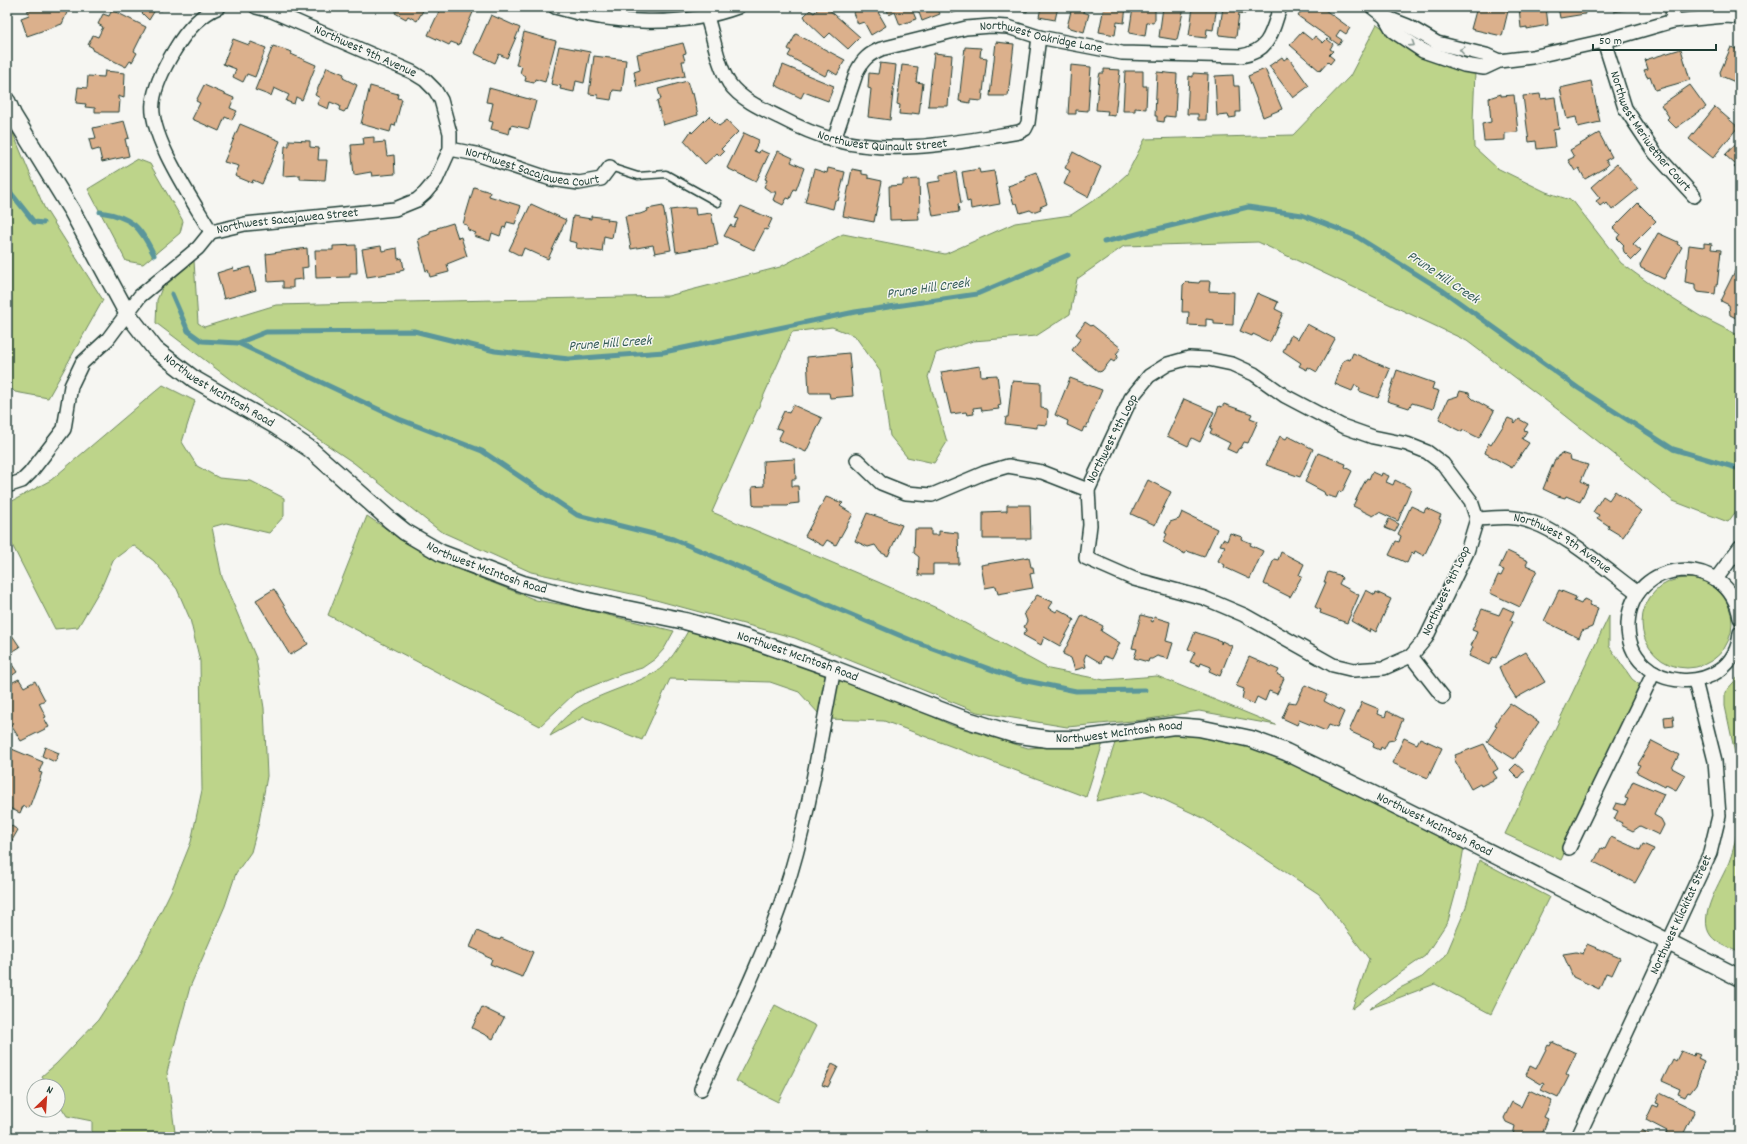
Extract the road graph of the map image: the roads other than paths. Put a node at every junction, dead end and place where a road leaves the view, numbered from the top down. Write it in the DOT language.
graph roads {
  1 [pos="219,7"];
  2 [pos="256,7"];
  3 [pos="555,7"];
  4 [pos="738,7"];
  5 [pos="1280,7"];
  6 [pos="1372,7"];
  7 [pos="1672,7"];
  8 [pos="569,9"];
  9 [pos="1724,12"];
  10 [pos="707,17"];
  11 [pos="1740,17"];
  12 [pos="1673,21"];
  13 [pos="1039,37"];
  14 [pos="1604,41"];
  15 [pos="7,101"];
  16 [pos="834,140"];
  17 [pos="450,149"];
  18 [pos="610,167"];
  19 [pos="1694,196"];
  20 [pos="718,203"];
  21 [pos="212,232"];
  22 [pos="127,313"];
  23 [pos="857,460"];
  24 [pos="7,486"];
  25 [pos="1088,490"];
  26 [pos="1477,519"];
  27 [pos="1740,546"];
  28 [pos="1716,579"];
  29 [pos="1638,593"];
  30 [pos="1740,618"];
  31 [pos="1740,633"];
  32 [pos="1740,636"];
  33 [pos="1411,656"];
  34 [pos="834,669"];
  35 [pos="1654,672"];
  36 [pos="1695,681"];
  37 [pos="1443,697"];
  38 [pos="1569,848"];
  39 [pos="1669,943"];
  40 [pos="1740,978"];
  41 [pos="701,1089"];
  42 [pos="1578,1137"];
  1 -- 21 [label="street"];
  2 -- 17 [label="street, Northwest 9th Avenue"];
  3 -- 8 [label="street"];
  4 -- 10 [label="street"];
  5 -- 13 [label="street, Northwest Oakridge Lane"];
  6 -- 14 [label="street"];
  7 -- 12 [label="street"];
  8 -- 10 [label="street"];
  9 -- 11 [label="street"];
  9 -- 12 [label="street"];
  10 -- 16 [label="street, Northwest Quinault Street"];
  12 -- 14 [label="street"];
  13 -- 16 [label="street, Northwest Oakridge Lane"];
  13 -- 16 [label="street, Northwest Quinault Street"];
  14 -- 19 [label="street, Northwest Meriwether Court"];
  15 -- 22 [label="street, Northwest McIntosh Road"];
  17 -- 18 [label="street, Northwest Sacajawea Court"];
  17 -- 21 [label="street, Northwest Sacajawea Street"];
  18 -- 20 [label="lane"];
  21 -- 22 [label="street, Northwest Sacajawea Street"];
  22 -- 24 [label="street, Northwest Sacajawea Street"];
  22 -- 34 [label="street, Northwest McIntosh Road"];
  23 -- 25 [label="street"];
  25 -- 26 [label="street, Northwest 9th Loop"];
  25 -- 33 [label="street, Northwest 9th Loop"];
  26 -- 29 [label="street, Northwest 9th Avenue"];
  26 -- 33 [label="street, Northwest 9th Loop"];
  27 -- 28 [label="street"];
  28 -- 29 [label="street"];
  28 -- 30 [label="street"];
  29 -- 35 [label="street"];
  31 -- 32 [label="street"];
  32 -- 36 [label="street"];
  33 -- 37 [label="street"];
  34 -- 39 [label="street, Northwest McIntosh Road"];
  34 -- 41 [label="street"];
  35 -- 36 [label="street"];
  35 -- 38 [label="street"];
  36 -- 39 [label="street, Northwest Klickitat Street"];
  39 -- 40 [label="street, Northwest McIntosh Road"];
  39 -- 42 [label="street, Northwest Klickitat Street"];
}
